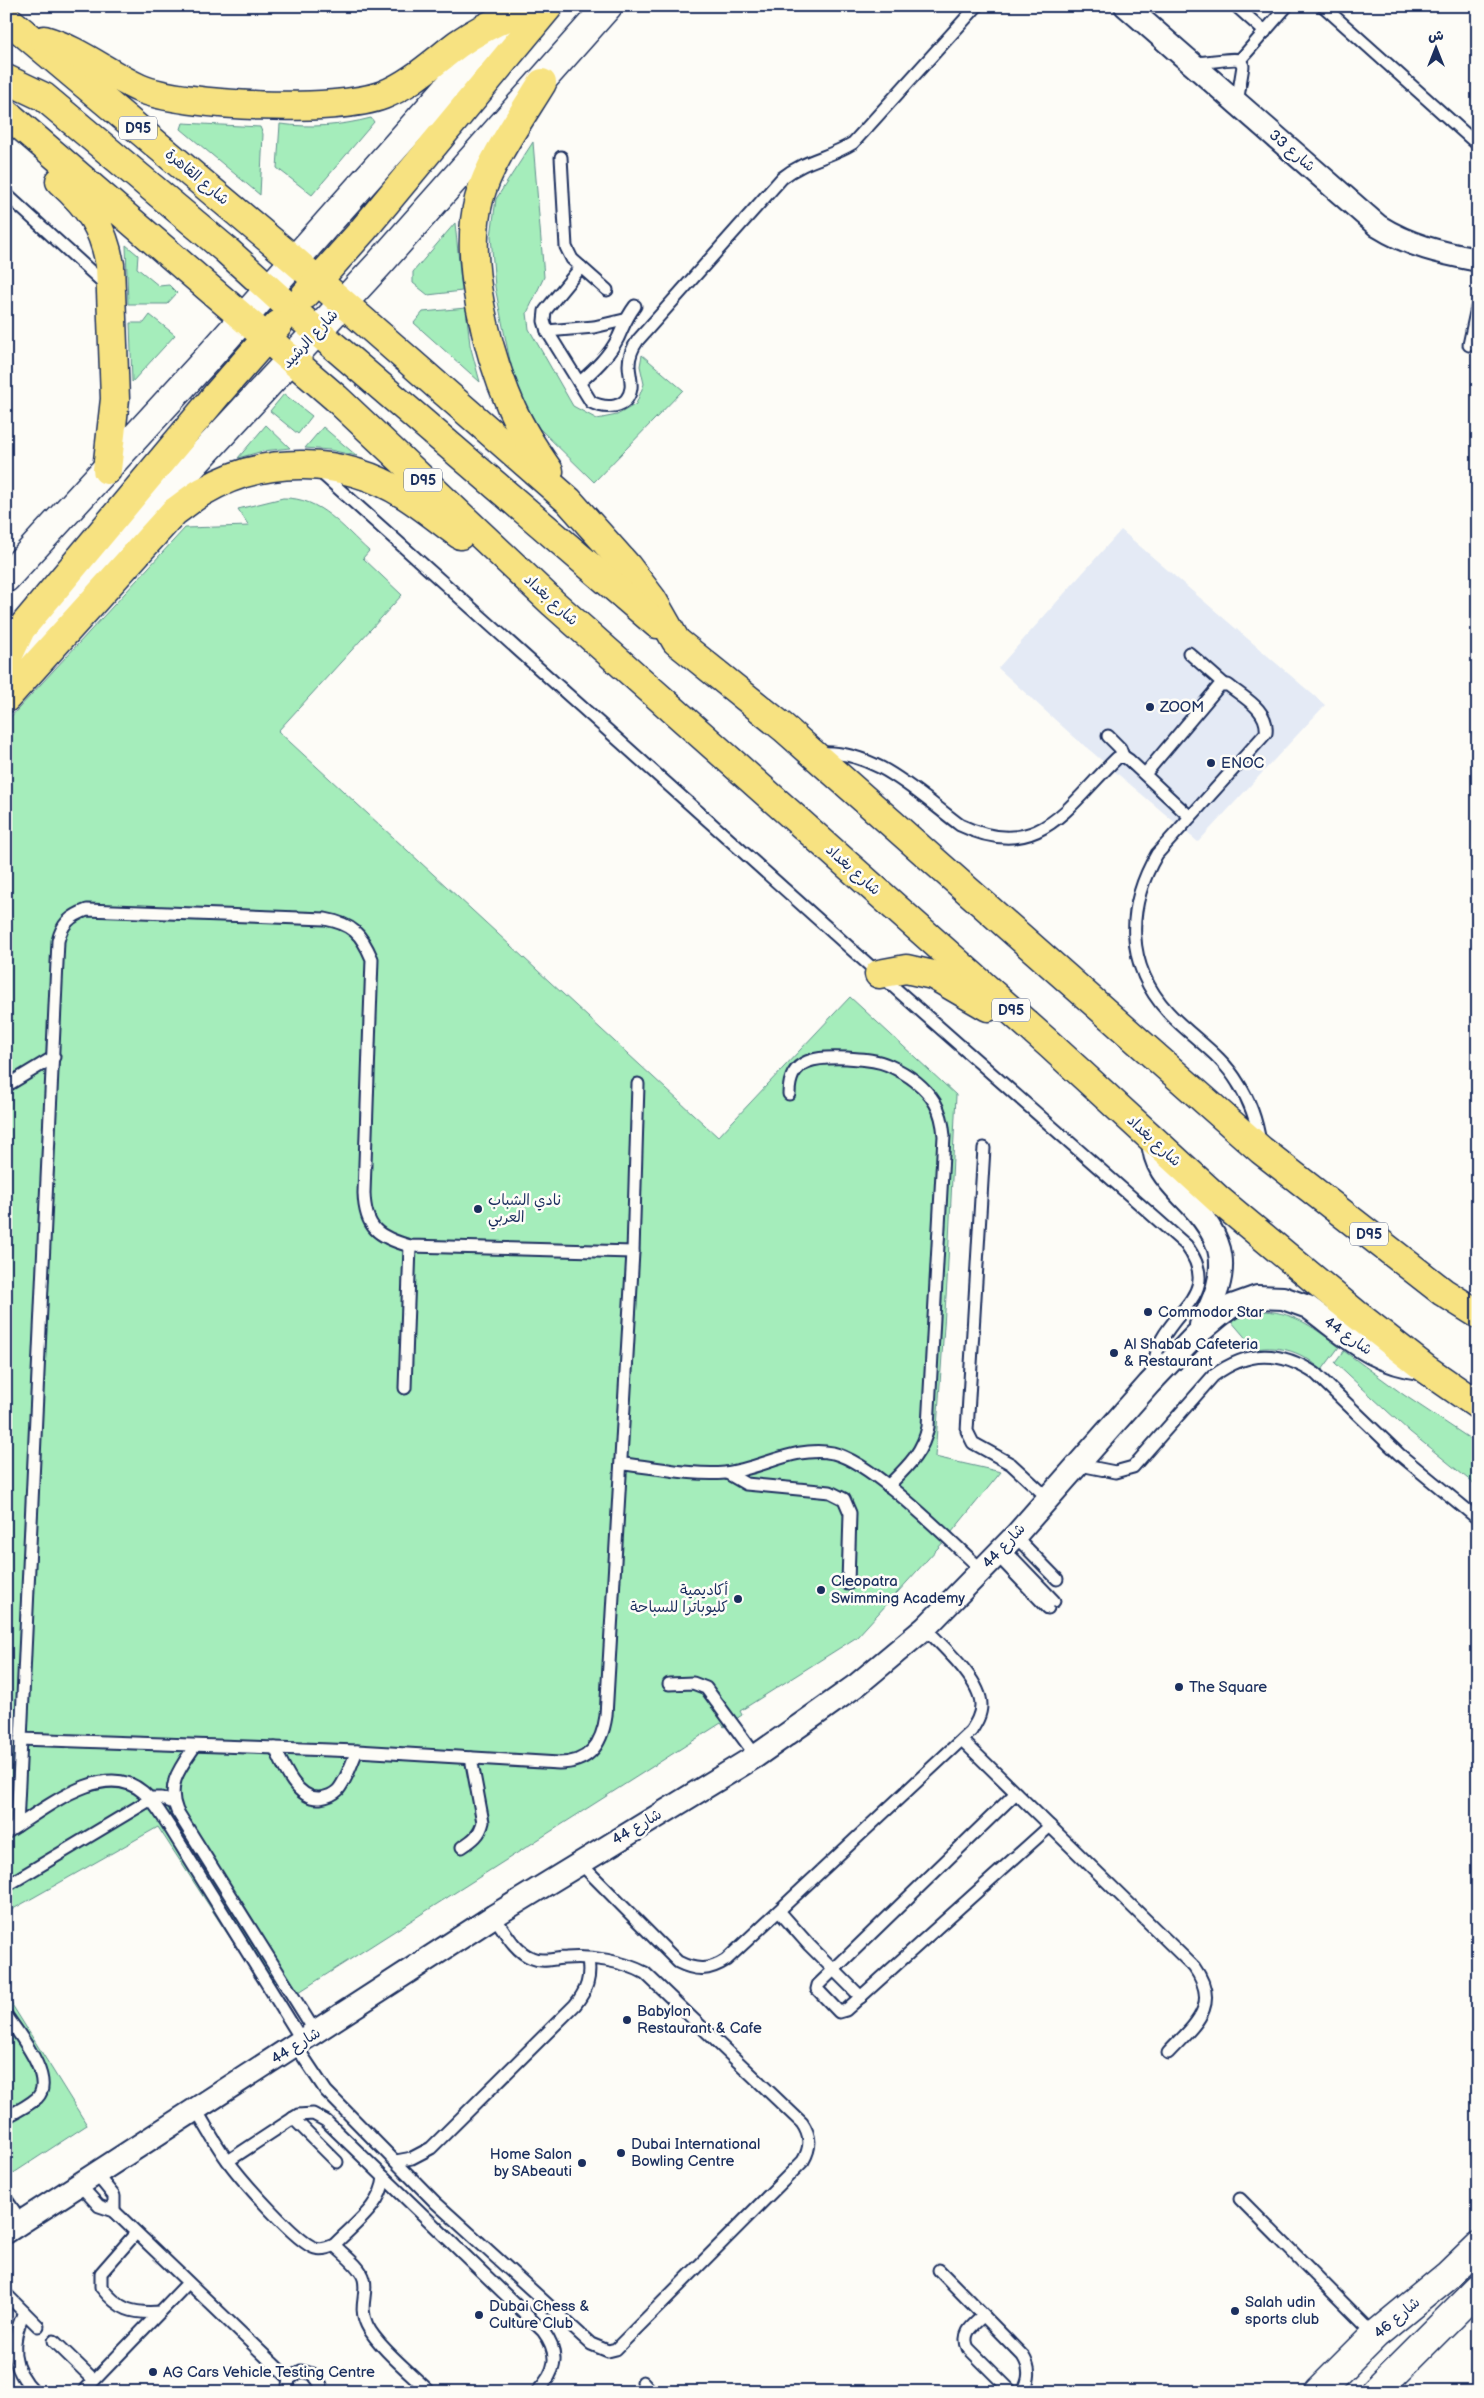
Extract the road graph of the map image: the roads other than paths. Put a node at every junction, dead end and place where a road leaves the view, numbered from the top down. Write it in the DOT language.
graph roads {
  1 [pos="549,6"];
  2 [pos="608,6"];
  3 [pos="977,6"];
  4 [pos="1126,6"];
  5 [pos="1236,6"];
  6 [pos="1287,6"];
  7 [pos="1323,6"];
  8 [pos="516,11"];
  9 [pos="16,26"];
  10 [pos="1265,32"];
  11 [pos="1240,60"];
  12 [pos="1192,64"];
  13 [pos="6,79"];
  14 [pos="542,83"];
  15 [pos="1238,104"];
  16 [pos="6,113"];
  17 [pos="6,134"];
  18 [pos="1478,145"];
  19 [pos="561,158"];
  20 [pos="6,194"];
  21 [pos="294,260"];
  22 [pos="1478,260"];
  23 [pos="581,268"];
  24 [pos="317,281"];
  25 [pos="269,289"];
  26 [pos="607,290"];
  27 [pos="112,291"];
  28 [pos="344,303"];
  29 [pos="1478,303"];
  30 [pos="635,306"];
  31 [pos="292,310"];
  32 [pos="244,318"];
  33 [pos="624,320"];
  34 [pos="317,331"];
  35 [pos="547,331"];
  36 [pos="266,338"];
  37 [pos="1469,345"];
  38 [pos="291,360"];
  39 [pos="579,383"];
  40 [pos="311,464"];
  41 [pos="107,470"];
  42 [pos="569,501"];
  43 [pos="6,578"];
  44 [pos="553,603"];
  45 [pos="676,641"];
  46 [pos="1189,653"];
  47 [pos="6,661"];
  48 [pos="6,667"];
  49 [pos="1224,684"];
  50 [pos="6,698"];
  51 [pos="1108,736"];
  52 [pos="812,753"];
  53 [pos="1123,756"];
  54 [pos="1145,774"];
  55 [pos="1190,817"];
  56 [pos="879,974"];
  57 [pos="1049,1044"];
  58 [pos="54,1057"];
  59 [pos="638,1084"];
  60 [pos="6,1086"];
  61 [pos="789,1094"];
  62 [pos="1153,1140"];
  63 [pos="984,1148"];
  64 [pos="1261,1150"];
  65 [pos="410,1246"];
  66 [pos="633,1252"];
  67 [pos="1478,1314"];
  68 [pos="1195,1336"];
  69 [pos="1426,1369"];
  70 [pos="1149,1384"];
  71 [pos="405,1388"];
  72 [pos="1478,1405"];
  73 [pos="622,1464"];
  74 [pos="1080,1465"];
  75 [pos="727,1473"];
  76 [pos="888,1486"];
  77 [pos="1048,1498"];
  78 [pos="1478,1519"];
  79 [pos="999,1552"];
  80 [pos="1057,1579"];
  81 [pos="848,1584"];
  82 [pos="1051,1604"];
  83 [pos="925,1628"];
  84 [pos="669,1684"];
  85 [pos="20,1739"];
  86 [pos="962,1740"];
  87 [pos="195,1746"];
  88 [pos="276,1748"];
  89 [pos="357,1751"];
  90 [pos="756,1756"];
  91 [pos="471,1758"];
  92 [pos="1016,1793"];
  93 [pos="150,1800"];
  94 [pos="174,1803"];
  95 [pos="17,1826"];
  96 [pos="1050,1826"];
  97 [pos="6,1833"];
  98 [pos="462,1847"];
  99 [pos="579,1862"];
  100 [pos="6,1886"];
  101 [pos="778,1911"];
  102 [pos="494,1916"];
  103 [pos="588,1959"];
  104 [pos="833,1969"];
  105 [pos="861,1997"];
  106 [pos="6,2015"];
  107 [pos="305,2040"];
  108 [pos="1168,2053"];
  109 [pos="195,2108"];
  110 [pos="6,2117"];
  111 [pos="293,2118"];
  112 [pos="228,2161"];
  113 [pos="396,2161"];
  114 [pos="337,2162"];
  115 [pos="384,2177"];
  116 [pos="88,2179"];
  117 [pos="6,2199"];
  118 [pos="1240,2199"];
  119 [pos="114,2211"];
  120 [pos="14,2227"];
  121 [pos="136,2233"];
  122 [pos="334,2245"];
  123 [pos="1478,2246"];
  124 [pos="940,2270"];
  125 [pos="188,2283"];
  126 [pos="1478,2289"];
  127 [pos="6,2294"];
  128 [pos="24,2312"];
  129 [pos="160,2312"];
  130 [pos="983,2316"];
  131 [pos="38,2326"];
  132 [pos="1375,2335"];
  133 [pos="54,2341"];
  134 [pos="290,2379"];
  135 [pos="94,2380"];
  136 [pos="643,2382"];
  137 [pos="35,2392"];
  138 [pos="83,2392"];
  139 [pos="287,2392"];
  140 [pos="321,2392"];
  141 [pos="430,2392"];
  142 [pos="537,2392"];
  143 [pos="652,2392"];
  144 [pos="1012,2392"];
  145 [pos="1023,2392"];
  146 [pos="1318,2392"];
  147 [pos="1375,2392"];
  1 -- 24 [label="main road"];
  2 -- 14 [label="main road, شارع الرشيد"];
  3 -- 39 [label="lane"];
  4 -- 12 [label="street, شارع 33"];
  5 -- 10 [label="lane"];
  6 -- 10 [label="lane"];
  7 -- 18 [label="lane"];
  8 -- 9 [label="main road"];
  8 -- 21 [label="main road"];
  9 -- 21 [label="main road, شارع القاهرة / D95"];
  10 -- 11 [label="lane"];
  11 -- 12 [label="lane"];
  11 -- 15 [label="lane"];
  12 -- 15 [label="street, شارع 33"];
  13 -- 25 [label="main road"];
  14 -- 28 [label="main road, شارع الرشيد"];
  14 -- 42 [label="main road"];
  15 -- 22 [label="street, شارع 33"];
  16 -- 32 [label="main road, D95"];
  17 -- 27 [label="main road"];
  19 -- 23 [label="lane"];
  20 -- 27 [label="lane"];
  21 -- 24 [label="main road, D95"];
  21 -- 25 [label="main road"];
  23 -- 26 [label="lane"];
  23 -- 35 [label="lane"];
  24 -- 28 [label="main road, D95"];
  24 -- 31 [label="main road"];
  25 -- 31 [label="main road"];
  25 -- 32 [label="main road"];
  27 -- 41 [label="main road"];
  28 -- 34 [label="main road, شارع الرشيد"];
  28 -- 42 [label="main road, D95"];
  29 -- 37 [label="lane"];
  30 -- 33 [label="lane"];
  31 -- 34 [label="main road"];
  31 -- 36 [label="main road"];
  32 -- 36 [label="main road, شارع بغداد / D95"];
  32 -- 41 [label="main road"];
  33 -- 35 [label="lane"];
  33 -- 39 [label="lane"];
  34 -- 38 [label="main road, شارع الرشيد"];
  34 -- 45 [label="main road"];
  35 -- 39 [label="lane"];
  36 -- 38 [label="main road, شارع بغداد / D95"];
  36 -- 47 [label="main road"];
  38 -- 44 [label="main road, شارع بغداد / D95"];
  38 -- 48 [label="main road, شارع الرشيد"];
  40 -- 44 [label="main road"];
  40 -- 50 [label="main road"];
  40 -- 56 [label="lane"];
  41 -- 43 [label="main road"];
  42 -- 45 [label="main road, D95"];
  44 -- 57 [label="main road, شارع بغداد / D95"];
  45 -- 52 [label="main road, D95"];
  46 -- 49 [label="lane"];
  49 -- 54 [label="lane"];
  49 -- 55 [label="lane"];
  51 -- 53 [label="lane"];
  52 -- 53 [label="lane"];
  52 -- 64 [label="main road, D95"];
  53 -- 54 [label="lane"];
  54 -- 55 [label="lane"];
  55 -- 64 [label="lane"];
  56 -- 57 [label="main road"];
  56 -- 70 [label="lane"];
  57 -- 62 [label="main road, شارع بغداد / D95"];
  58 -- 60 [label="lane"];
  58 -- 65 [label="lane"];
  58 -- 85 [label="lane"];
  59 -- 66 [label="lane"];
  61 -- 76 [label="lane"];
  62 -- 68 [label="street, شارع 44"];
  62 -- 69 [label="main road, شارع بغداد / D95"];
  63 -- 77 [label="lane"];
  64 -- 67 [label="main road, D95"];
  65 -- 66 [label="lane"];
  65 -- 71 [label="lane"];
  66 -- 73 [label="lane"];
  68 -- 69 [label="street, شارع 44"];
  68 -- 70 [label="street, شارع 44"];
  69 -- 72 [label="main road, شارع بغداد / D95"];
  70 -- 74 [label="street, شارع 44"];
  73 -- 75 [label="lane"];
  73 -- 91 [label="lane"];
  74 -- 77 [label="street, شارع 44"];
  74 -- 78 [label="lane"];
  75 -- 76 [label="lane"];
  75 -- 81 [label="lane"];
  76 -- 79 [label="lane"];
  77 -- 79 [label="street, شارع 44"];
  79 -- 80 [label="lane"];
  79 -- 82 [label="lane"];
  79 -- 83 [label="street, شارع 44"];
  83 -- 86 [label="lane"];
  83 -- 90 [label="street, شارع 44"];
  84 -- 90 [label="lane"];
  85 -- 87 [label="lane"];
  85 -- 95 [label="lane"];
  86 -- 92 [label="lane"];
  86 -- 101 [label="lane"];
  87 -- 88 [label="lane"];
  87 -- 94 [label="lane"];
  88 -- 89 [label="lane"];
  88 -- 89 [label="lane"];
  89 -- 91 [label="lane"];
  90 -- 99 [label="street, شارع 44"];
  91 -- 98 [label="lane"];
  92 -- 96 [label="lane"];
  92 -- 104 [label="lane"];
  93 -- 94 [label="lane"];
  93 -- 95 [label="lane"];
  93 -- 100 [label="lane"];
  93 -- 107 [label="lane"];
  94 -- 107 [label="lane"];
  95 -- 97 [label="lane"];
  96 -- 105 [label="lane"];
  96 -- 108 [label="lane"];
  99 -- 101 [label="lane"];
  99 -- 102 [label="street, شارع 44"];
  101 -- 104 [label="lane"];
  102 -- 103 [label="lane"];
  102 -- 107 [label="street, شارع 44"];
  103 -- 113 [label="lane"];
  103 -- 113 [label="lane"];
  104 -- 105 [label="lane"];
  104 -- 105 [label="lane"];
  106 -- 110 [label="lane"];
  107 -- 109 [label="street, شارع 44"];
  107 -- 113 [label="lane"];
  109 -- 112 [label="lane"];
  109 -- 116 [label="street, شارع 44"];
  111 -- 112 [label="lane"];
  111 -- 114 [label="lane"];
  111 -- 115 [label="lane"];
  112 -- 122 [label="lane"];
  115 -- 122 [label="lane"];
  115 -- 142 [label="lane"];
  116 -- 119 [label="lane"];
  116 -- 119 [label="lane"];
  116 -- 120 [label="street, شارع 44"];
  117 -- 120 [label="lane"];
  118 -- 132 [label="lane"];
  119 -- 121 [label="lane"];
  121 -- 125 [label="lane"];
  121 -- 129 [label="lane"];
  122 -- 141 [label="lane"];
  123 -- 132 [label="main road, شارع 46"];
  124 -- 130 [label="lane"];
  125 -- 129 [label="lane"];
  125 -- 134 [label="lane"];
  126 -- 147 [label="main road"];
  127 -- 128 [label="lane"];
  128 -- 131 [label="lane"];
  128 -- 137 [label="lane"];
  129 -- 135 [label="lane"];
  130 -- 144 [label="lane"];
  130 -- 145 [label="lane"];
  132 -- 146 [label="main road, شارع 46"];
  133 -- 135 [label="lane"];
  134 -- 139 [label="lane"];
  134 -- 140 [label="lane"];
  135 -- 138 [label="lane"];
  136 -- 143 [label="lane"];
}
